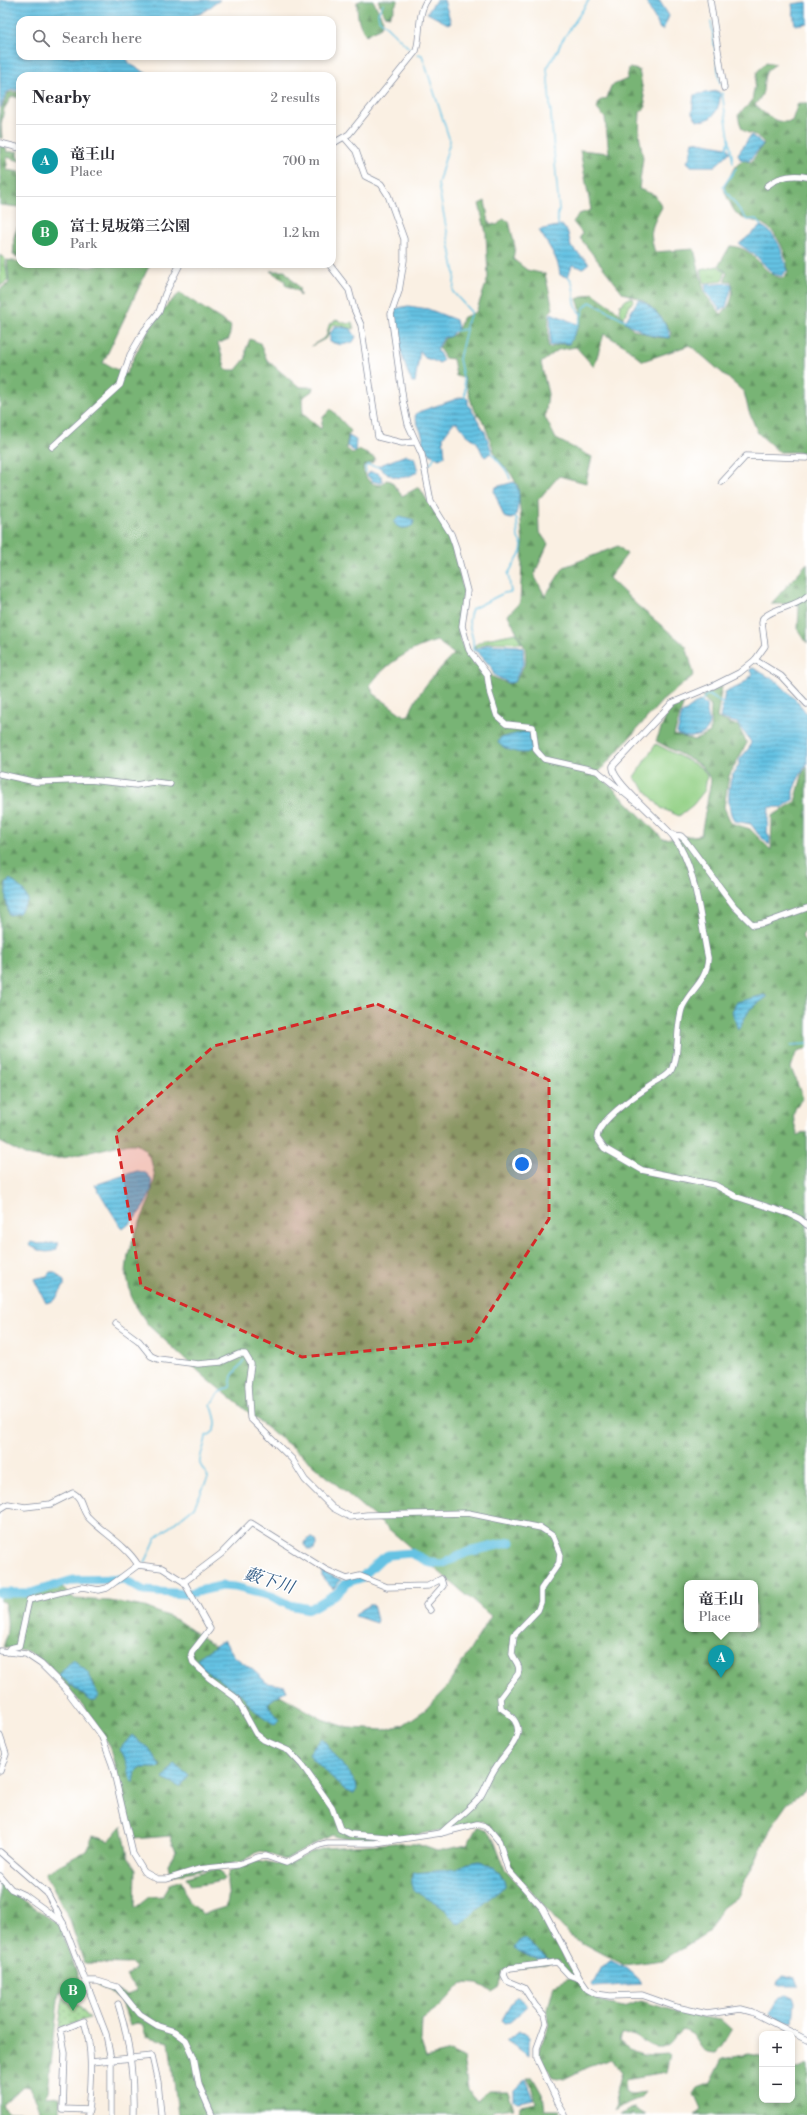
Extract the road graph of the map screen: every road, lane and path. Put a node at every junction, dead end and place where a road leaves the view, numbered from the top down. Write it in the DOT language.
graph roads {
  1 [pos="427,0"];
  2 [pos="710,0"];
  3 [pos="724,88"];
  4 [pos="345,138"];
  5 [pos="336,142"];
  6 [pos="0,143"];
  7 [pos="16,147"];
  8 [pos="807,177"];
  9 [pos="767,186"];
  10 [pos="178,268"];
  11 [pos="332,268"];
  12 [pos="415,442"];
  13 [pos="52,447"];
  14 [pos="807,458"];
  15 [pos="722,482"];
  16 [pos="807,596"];
  17 [pos="755,660"];
  18 [pos="807,704"];
  19 [pos="0,774"];
  20 [pos="170,784"];
  21 [pos="646,810"];
  22 [pos="673,835"];
  23 [pos="807,908"];
  24 [pos="807,1225"];
  25 [pos="116,1324"];
  26 [pos="0,1508"];
  27 [pos="138,1565"];
  28 [pos="184,1582"];
  29 [pos="430,1610"];
  30 [pos="0,1651"];
  31 [pos="7,1652"];
  32 [pos="0,1736"];
  33 [pos="0,1771"];
  34 [pos="441,1833"];
  35 [pos="400,1840"];
  36 [pos="0,1852"];
  37 [pos="0,1876"];
  38 [pos="63,1923"];
  39 [pos="580,1979"];
  40 [pos="86,1981"];
  41 [pos="118,2004"];
  42 [pos="807,2040"];
  43 [pos="130,2058"];
  44 [pos="111,2060"];
  45 [pos="91,2062"];
  46 [pos="88,2113"];
  47 [pos="111,2115"];
  48 [pos="133,2115"];
  49 [pos="161,2115"];
  50 [pos="212,2115"];
  51 [pos="565,2115"];
  1 -- 4 [label="street"];
  2 -- 3 [label="street"];
  4 -- 5 [label="street"];
  4 -- 12 [label="street"];
  6 -- 7 [label="street"];
  8 -- 9 [label="street"];
  10 -- 13 [label="street"];
  11 -- 12 [label="street"];
  12 -- 21 [label="street"];
  14 -- 15 [label="street"];
  16 -- 17 [label="street"];
  17 -- 18 [label="street"];
  17 -- 21 [label="street"];
  19 -- 20 [label="street"];
  21 -- 22 [label="street"];
  22 -- 23 [label="street"];
  22 -- 24 [label="street"];
  25 -- 34 [label="street"];
  26 -- 27 [label="street"];
  27 -- 28 [label="street"];
  27 -- 31 [label="street"];
  28 -- 29 [label="street"];
  28 -- 35 [label="street"];
  30 -- 31 [label="street"];
  31 -- 35 [label="street"];
  32 -- 33 [label="street"];
  34 -- 35 [label="street"];
  34 -- 39 [label="street"];
  36 -- 38 [label="street"];
  37 -- 38 [label="street"];
  38 -- 40 [label="street"];
  39 -- 42 [label="street"];
  39 -- 51 [label="street"];
  40 -- 44 [label="street"];
  40 -- 50 [label="street"];
  41 -- 43 [label="street"];
  43 -- 44 [label="street"];
  43 -- 48 [label="street"];
  43 -- 49 [label="street"];
  44 -- 45 [label="street"];
  44 -- 47 [label="street"];
  45 -- 46 [label="street"];
  45 -- 46 [label="street"];
}
